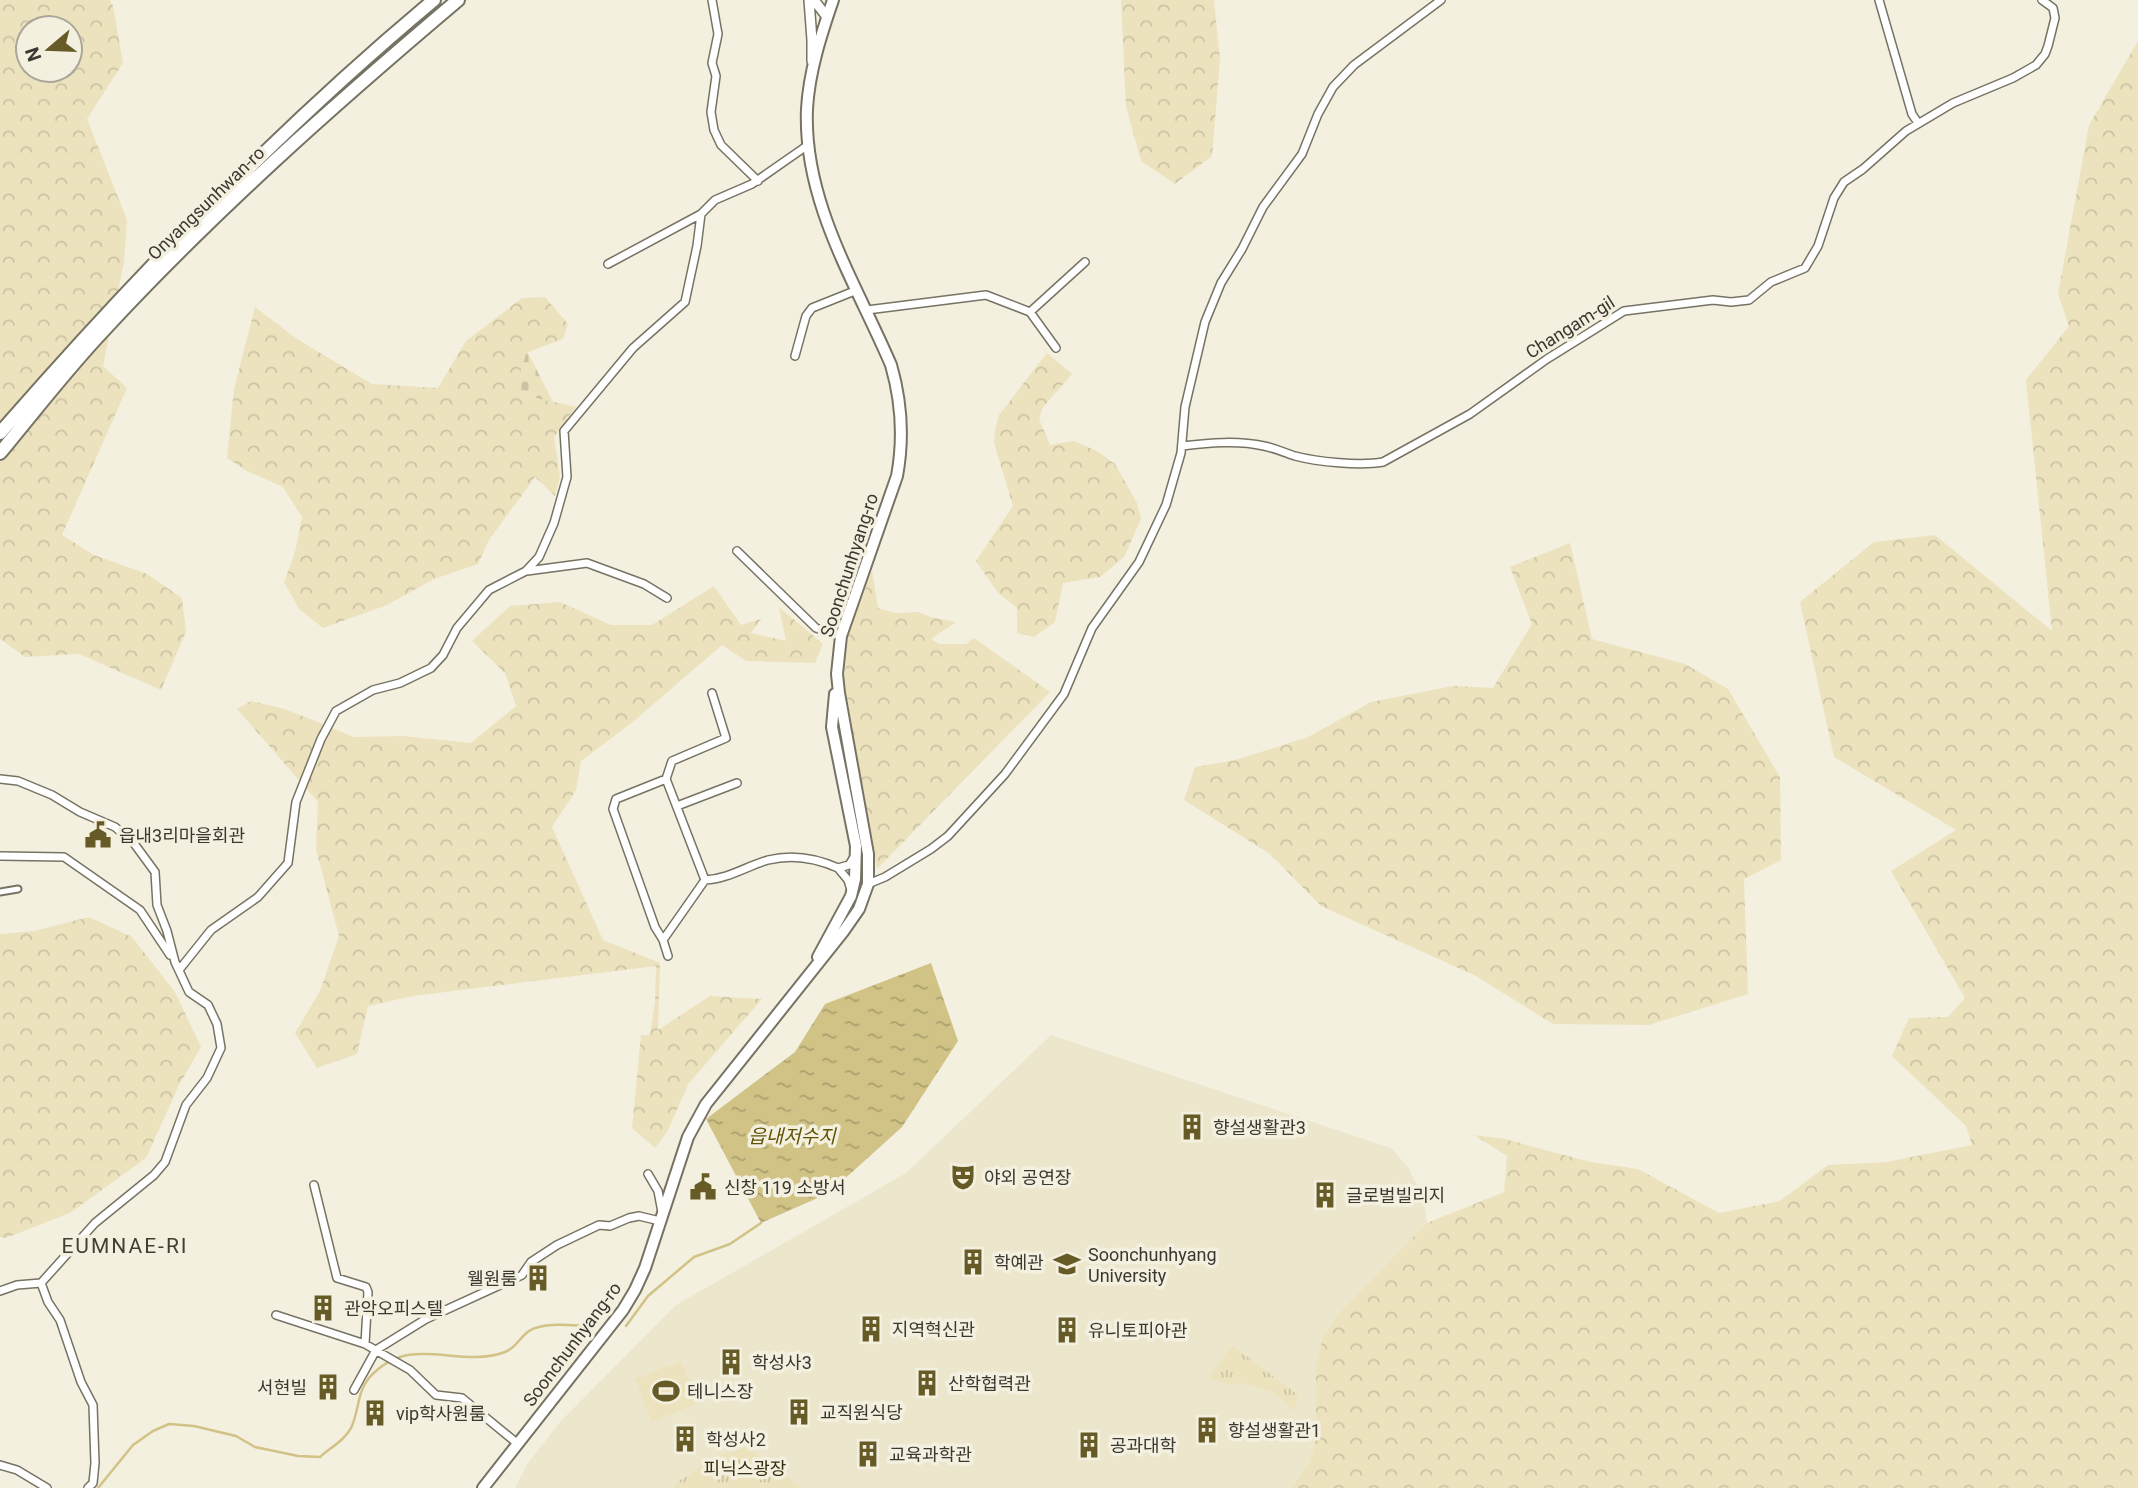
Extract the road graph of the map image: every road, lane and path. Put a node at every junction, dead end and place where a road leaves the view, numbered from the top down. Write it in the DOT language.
graph roads {
  1 [pos="434,0"];
  2 [pos="458,0"];
  3 [pos="712,0"];
  4 [pos="809,0"];
  5 [pos="814,0"];
  6 [pos="833,0"];
  7 [pos="1441,0"];
  8 [pos="1879,0"];
  9 [pos="2042,0"];
  10 [pos="827,17"];
  11 [pos="811,77"];
  12 [pos="1919,123"];
  13 [pos="808,145"];
  14 [pos="758,181"];
  15 [pos="701,214"];
  16 [pos="1085,262"];
  17 [pos="608,264"];
  18 [pos="857,290"];
  19 [pos="867,310"];
  20 [pos="1030,312"];
  21 [pos="1056,348"];
  22 [pos="796,356"];
  23 [pos="0,433"];
  24 [pos="1182,446"];
  25 [pos="0,453"];
  26 [pos="737,551"];
  27 [pos="526,571"];
  28 [pos="667,598"];
  29 [pos="841,636"];
  30 [pos="837,674"];
  31 [pos="712,693"];
  32 [pos="0,779"];
  33 [pos="666,779"];
  34 [pos="737,783"];
  35 [pos="677,806"];
  36 [pos="856,846"];
  37 [pos="0,856"];
  38 [pos="838,868"];
  39 [pos="705,880"];
  40 [pos="868,884"];
  41 [pos="18,889"];
  42 [pos="0,892"];
  43 [pos="851,896"];
  44 [pos="663,940"];
  45 [pos="668,956"];
  46 [pos="175,961"];
  47 [pos="179,970"];
  48 [pos="811,972"];
  49 [pos="648,1174"];
  50 [pos="314,1185"];
  51 [pos="662,1218"];
  52 [pos="41,1283"];
  53 [pos="0,1290"];
  54 [pos="275,1315"];
  55 [pos="366,1344"];
  56 [pos="376,1350"];
  57 [pos="354,1390"];
  58 [pos="518,1444"];
  59 [pos="0,1465"];
  60 [pos="47,1488"];
  61 [pos="88,1488"];
  62 [pos="483,1488"];
  1 -- 23 [label="highway, Onyangsunhwan-ro"];
  2 -- 25 [label="highway, Onyangsunhwan-ro"];
  3 -- 14 [label="street"];
  4 -- 11 [label="street"];
  5 -- 10 [label="street"];
  6 -- 10 [label="main road, Soonchunhyang-ro"];
  7 -- 24 [label="street"];
  8 -- 12 [label="street"];
  9 -- 12 [label="street, Changam-gil"];
  10 -- 11 [label="main road, Soonchunhyang-ro"];
  11 -- 13 [label="main road, Soonchunhyang-ro"];
  12 -- 24 [label="street, Changam-gil"];
  13 -- 14 [label="street"];
  13 -- 18 [label="main road, Soonchunhyang-ro"];
  14 -- 15 [label="street"];
  15 -- 17 [label="street"];
  15 -- 27 [label="street"];
  16 -- 20 [label="street"];
  18 -- 19 [label="main road, Soonchunhyang-ro"];
  18 -- 22 [label="street"];
  19 -- 20 [label="street"];
  19 -- 29 [label="main road, Soonchunhyang-ro"];
  20 -- 21 [label="street"];
  24 -- 40 [label="street"];
  26 -- 29 [label="street"];
  27 -- 28 [label="street"];
  27 -- 47 [label="street"];
  29 -- 30 [label="main road, Soonchunhyang-ro"];
  30 -- 36 [label="main road"];
  30 -- 40 [label="main road, Soonchunhyang-ro"];
  31 -- 33 [label="street"];
  32 -- 46 [label="street"];
  33 -- 35 [label="street"];
  33 -- 44 [label="street"];
  34 -- 35 [label="street"];
  35 -- 39 [label="street"];
  36 -- 38 [label="street"];
  36 -- 43 [label="main road"];
  37 -- 46 [label="street"];
  38 -- 39 [label="street"];
  38 -- 43 [label="street"];
  39 -- 44 [label="street"];
  40 -- 48 [label="main road, Soonchunhyang-ro"];
  41 -- 42 [label="street"];
  43 -- 48 [label="main road"];
  44 -- 45 [label="street"];
  46 -- 47 [label="street"];
  47 -- 52 [label="street"];
  48 -- 51 [label="main road, Soonchunhyang-ro"];
  49 -- 51 [label="street"];
  50 -- 55 [label="street"];
  51 -- 56 [label="street"];
  51 -- 58 [label="main road, Soonchunhyang-ro"];
  52 -- 53 [label="street"];
  52 -- 61 [label="street"];
  54 -- 55 [label="street"];
  55 -- 56 [label="street"];
  56 -- 57 [label="street"];
  56 -- 58 [label="street"];
  58 -- 62 [label="main road, Soonchunhyang-ro"];
  59 -- 60 [label="street"];
}
